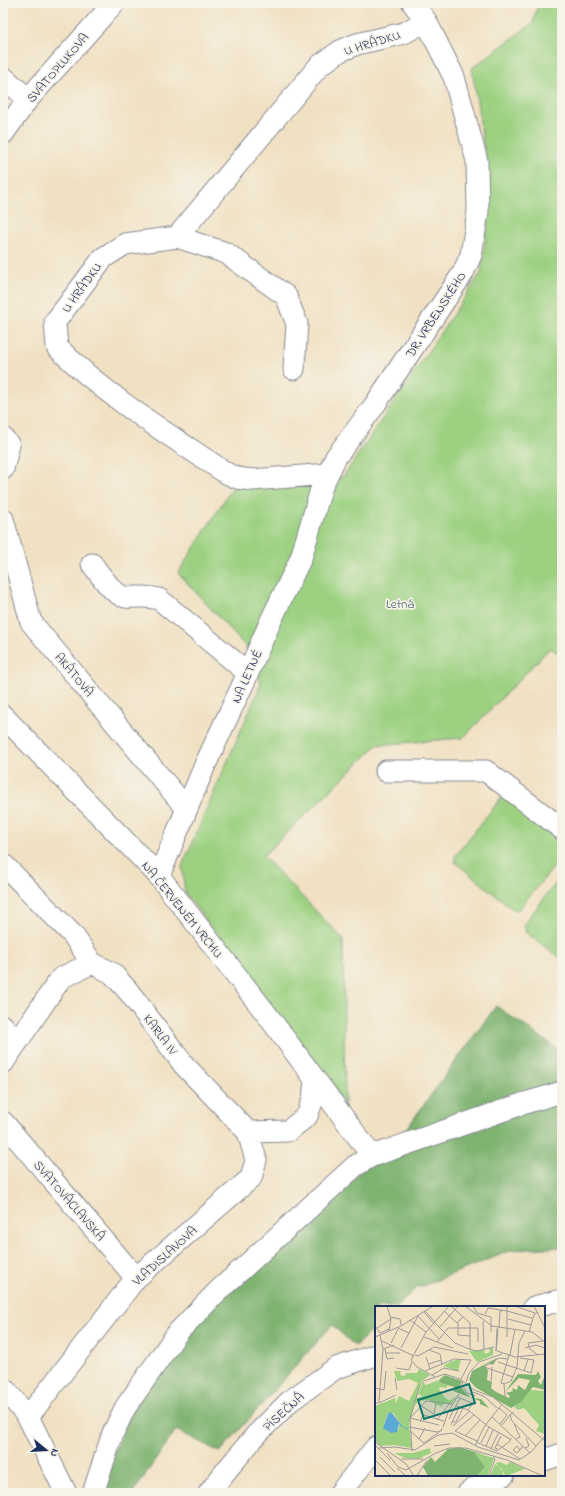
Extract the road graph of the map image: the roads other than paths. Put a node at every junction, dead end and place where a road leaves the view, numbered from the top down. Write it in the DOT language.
graph roads {
  1 [pos="114,3"];
  2 [pos="413,3"];
  3 [pos="426,21"];
  4 [pos="3,77"];
  5 [pos="28,99"];
  6 [pos="3,134"];
  7 [pos="177,237"];
  8 [pos="294,369"];
  9 [pos="3,438"];
  10 [pos="3,469"];
  11 [pos="328,474"];
  12 [pos="3,519"];
  13 [pos="92,564"];
  14 [pos="248,673"];
  15 [pos="3,716"];
  16 [pos="386,771"];
  17 [pos="186,808"];
  18 [pos="562,829"];
  19 [pos="3,864"];
  20 [pos="159,876"];
  21 [pos="92,963"];
  22 [pos="3,1026"];
  23 [pos="17,1042"];
  24 [pos="3,1063"];
  25 [pos="315,1080"];
  26 [pos="562,1092"];
  27 [pos="3,1122"];
  28 [pos="248,1132"];
  29 [pos="372,1156"];
  30 [pos="136,1278"];
  31 [pos="562,1300"];
  32 [pos="538,1306"];
  33 [pos="375,1355"];
  34 [pos="3,1387"];
  35 [pos="28,1417"];
  36 [pos="375,1448"];
  37 [pos="562,1454"];
  38 [pos="545,1460"];
  39 [pos="502,1476"];
  40 [pos="66,1493"];
  41 [pos="93,1493"];
  42 [pos="209,1493"];
  43 [pos="340,1493"];
  44 [pos="468,1493"];
  1 -- 5 [label="street, SVATOPLUKOVA"];
  2 -- 3 [label="street, DR. VRBENSKÉHO"];
  3 -- 7 [label="street, U HRÁDKU"];
  3 -- 11 [label="street, DR. VRBENSKÉHO"];
  4 -- 5 [label="street"];
  5 -- 6 [label="street, SVATOPLUKOVA"];
  7 -- 8 [label="street"];
  7 -- 11 [label="street, U HRÁDKU"];
  9 -- 10 [label="street"];
  11 -- 14 [label="street, NA LETNÉ"];
  12 -- 17 [label="street, AKÁTOVÁ"];
  13 -- 14 [label="street"];
  14 -- 17 [label="street, NA LETNÉ"];
  15 -- 20 [label="street, NA ČERVENÉM VRCHU"];
  16 -- 18 [label="street"];
  17 -- 20 [label="street, NA LETNÉ"];
  19 -- 21 [label="street"];
  20 -- 25 [label="street, NA ČERVENÉM VRCHU"];
  21 -- 23 [label="street"];
  21 -- 28 [label="street, KARLA IV"];
  22 -- 23 [label="street"];
  23 -- 24 [label="street"];
  25 -- 28 [label="street"];
  25 -- 29 [label="street, NA ČERVENÉM VRCHU"];
  26 -- 29 [label="street"];
  27 -- 30 [label="street, SVATOVÁCLAVSKÁ"];
  28 -- 30 [label="street, VLADISLAVOVA"];
  29 -- 41 [label="street"];
  30 -- 35 [label="street, VLADISLAVOVA"];
  31 -- 32 [label="street"];
  33 -- 42 [label="street, PÍSEČNÁ"];
  34 -- 35 [label="street"];
  35 -- 40 [label="street"];
  36 -- 43 [label="street"];
  37 -- 38 [label="street"];
  39 -- 44 [label="street"];
}
